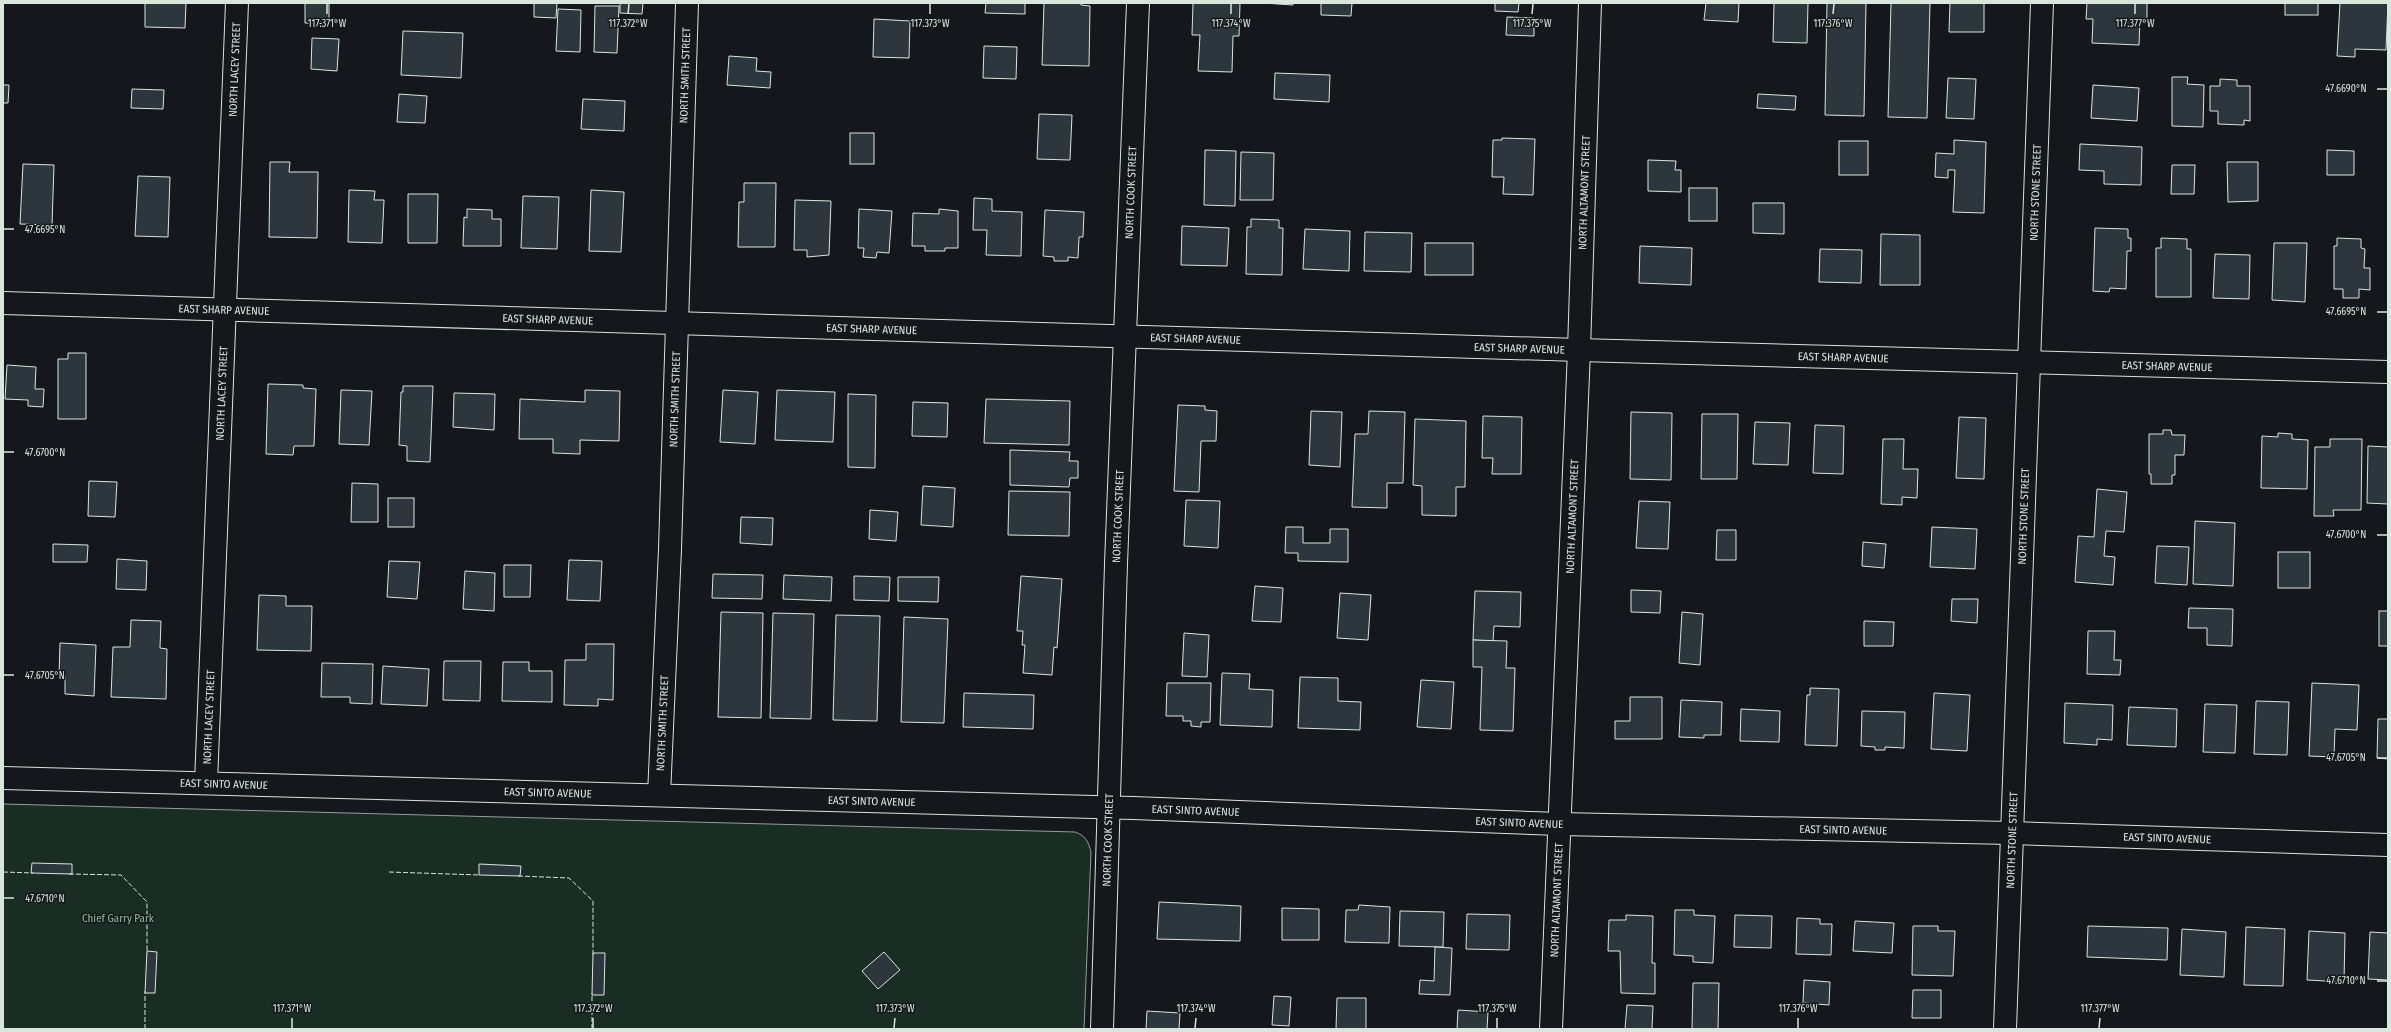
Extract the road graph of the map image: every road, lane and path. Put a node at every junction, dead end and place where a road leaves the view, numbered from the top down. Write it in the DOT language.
graph roads {
  1 [pos="237,3"];
  2 [pos="687,3"];
  3 [pos="1138,3"];
  4 [pos="1590,3"];
  5 [pos="2042,3"];
  6 [pos="3,303"];
  7 [pos="226,310"];
  8 [pos="676,323"];
  9 [pos="1126,337"];
  10 [pos="1579,350"];
  11 [pos="2028,362"];
  12 [pos="2388,372"];
  13 [pos="3,778"];
  14 [pos="206,783"];
  15 [pos="659,795"];
  16 [pos="1109,808"];
  17 [pos="1559,824"];
  18 [pos="2011,833"];
  19 [pos="2388,845"];
  20 [pos="1102,1029"];
  21 [pos="1551,1029"];
  22 [pos="2005,1029"];
  1 -- 7 [label="street, NORTH LACEY STREET"];
  2 -- 8 [label="street, NORTH SMITH STREET"];
  3 -- 9 [label="street, NORTH COOK STREET"];
  4 -- 10 [label="street, NORTH ALTAMONT STREET"];
  5 -- 11 [label="street, NORTH STONE STREET"];
  6 -- 7 [label="street, EAST SHARP AVENUE"];
  7 -- 8 [label="street, EAST SHARP AVENUE"];
  7 -- 14 [label="street, NORTH LACEY STREET"];
  8 -- 9 [label="street, EAST SHARP AVENUE"];
  8 -- 15 [label="street, NORTH SMITH STREET"];
  9 -- 10 [label="street, EAST SHARP AVENUE"];
  9 -- 16 [label="street, NORTH COOK STREET"];
  10 -- 11 [label="street, EAST SHARP AVENUE"];
  10 -- 17 [label="street, NORTH ALTAMONT STREET"];
  11 -- 12 [label="street, EAST SHARP AVENUE"];
  11 -- 18 [label="street, NORTH STONE STREET"];
  13 -- 14 [label="street, EAST SINTO AVENUE"];
  14 -- 15 [label="street, EAST SINTO AVENUE"];
  15 -- 16 [label="street, EAST SINTO AVENUE"];
  16 -- 17 [label="street, EAST SINTO AVENUE"];
  16 -- 20 [label="street, NORTH COOK STREET"];
  17 -- 18 [label="street, EAST SINTO AVENUE"];
  17 -- 21 [label="street, NORTH ALTAMONT STREET"];
  18 -- 19 [label="street, EAST SINTO AVENUE"];
  18 -- 22 [label="street, NORTH STONE STREET"];
}
